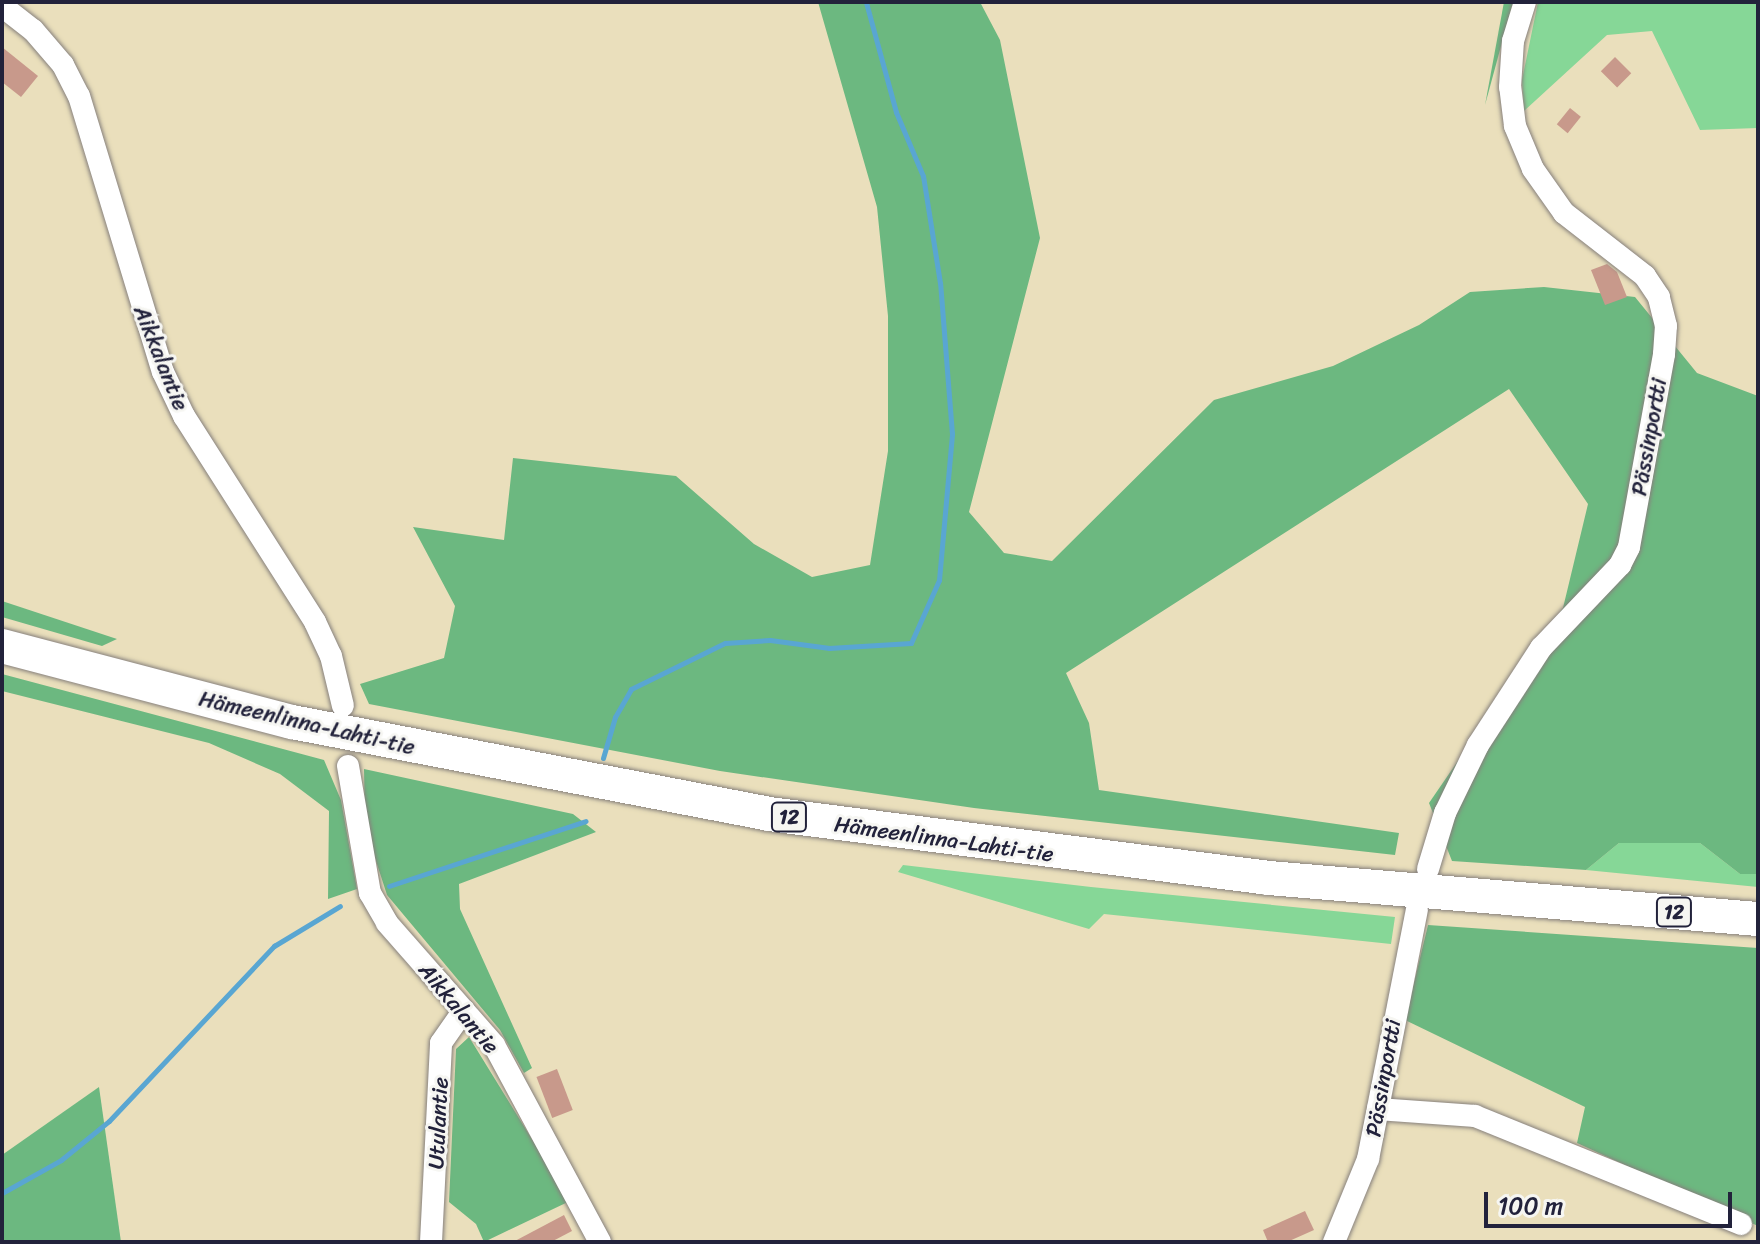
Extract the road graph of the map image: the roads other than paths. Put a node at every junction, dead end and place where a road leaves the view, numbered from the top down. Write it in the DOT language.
graph roads {
  1 [pos="1525,2"];
  2 [pos="2,6"];
  3 [pos="2,646"];
  4 [pos="343,706"];
  5 [pos="348,766"];
  6 [pos="1428,869"];
  7 [pos="1417,910"];
  8 [pos="1758,919"];
  9 [pos="464,1010"];
  10 [pos="1378,1109"];
  11 [pos="1741,1224"];
  12 [pos="431,1242"];
  13 [pos="600,1242"];
  14 [pos="1334,1242"];
  1 -- 6 [label="street, Pässinportti"];
  2 -- 4 [label="street, Aikkalantie"];
  3 -- 8 [label="highway, Hämeenlinna-Lahti-tie / 12"];
  5 -- 9 [label="street, Aikkalantie"];
  7 -- 10 [label="street, Pässinportti"];
  9 -- 12 [label="street, Utulantie"];
  9 -- 13 [label="street, Aikkalantie"];
  10 -- 11 [label="street"];
  10 -- 14 [label="street, Pässinportti"];
}
